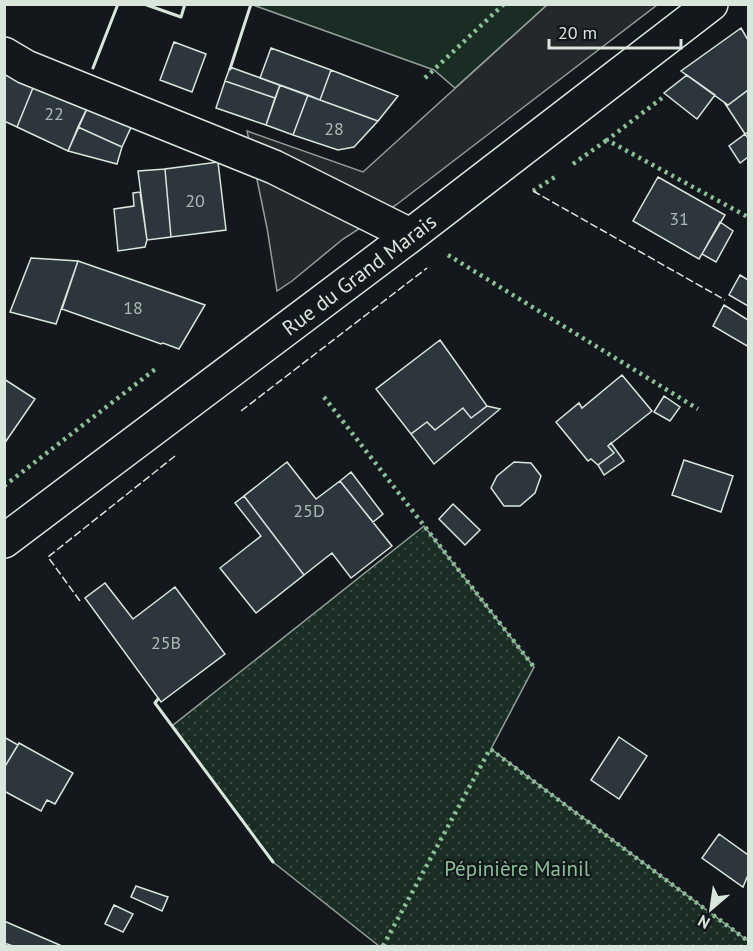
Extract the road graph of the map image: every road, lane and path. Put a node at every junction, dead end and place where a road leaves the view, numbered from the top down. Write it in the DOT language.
graph roads {
  1 [pos="711,4"];
  2 [pos="4,54"];
  3 [pos="410,235"];
  4 [pos="4,541"];
  1 -- 3 [label="street, Rue du Grand Marais"];
  2 -- 3 [label="street"];
  3 -- 4 [label="street, Rue du Grand Marais"];
}
